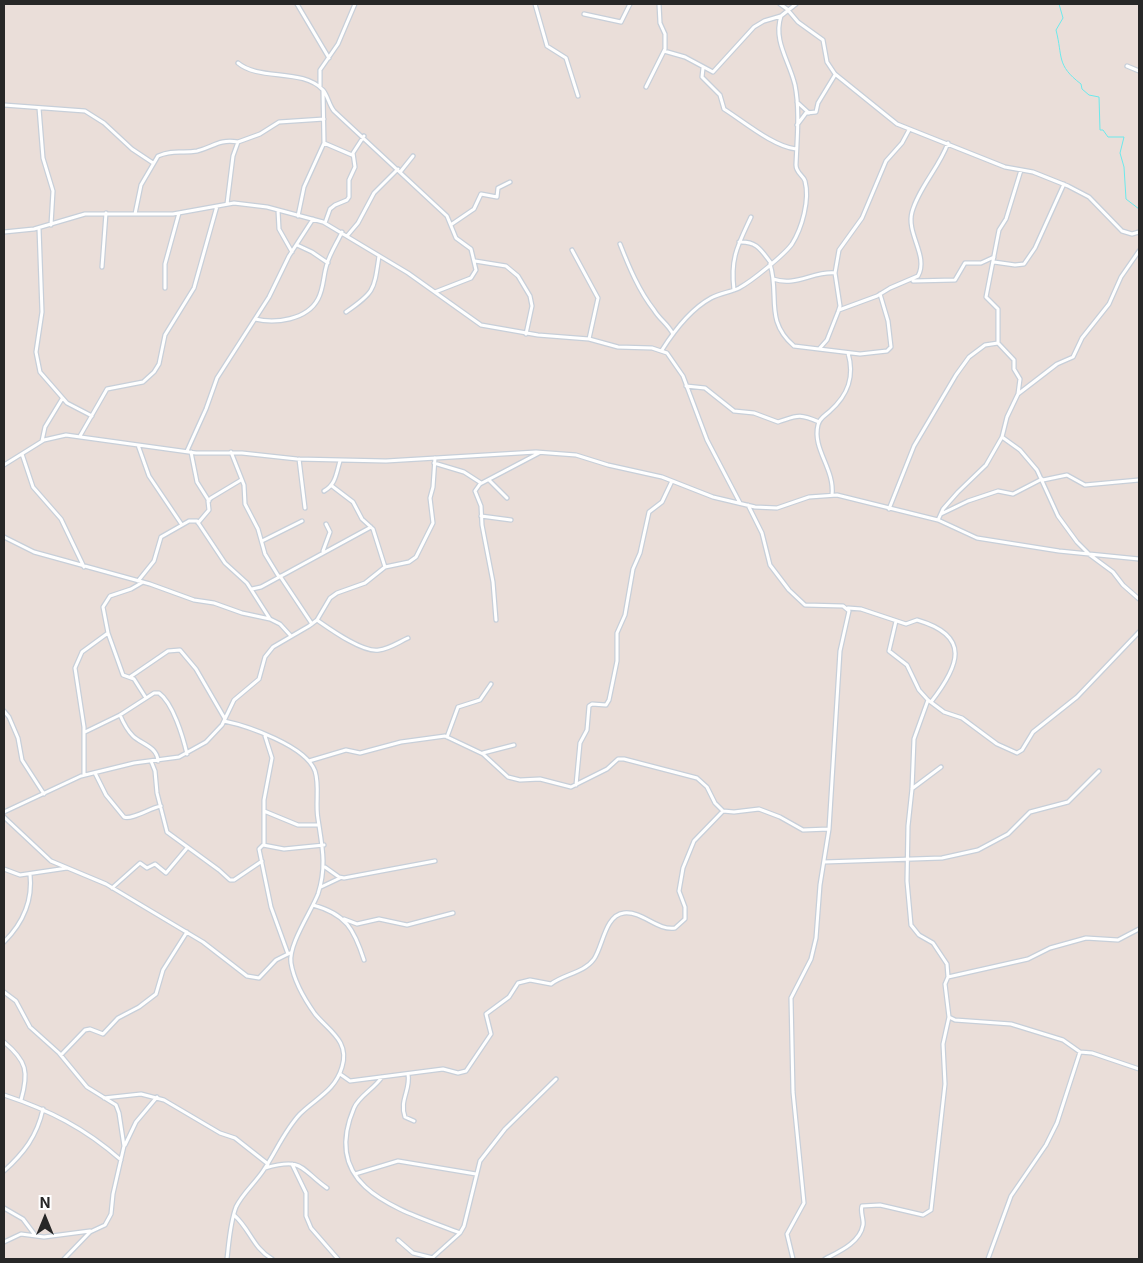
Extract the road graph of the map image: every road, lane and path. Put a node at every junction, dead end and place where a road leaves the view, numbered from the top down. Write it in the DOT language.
graph roads {
  1 [pos="297,4"];
  2 [pos="355,4"];
  3 [pos="534,4"];
  4 [pos="630,4"];
  5 [pos="659,4"];
  6 [pos="780,4"];
  7 [pos="796,4"];
  8 [pos="787,9"];
  9 [pos="584,14"];
  10 [pos="781,16"];
  11 [pos="664,51"];
  12 [pos="329,58"];
  13 [pos="238,63"];
  14 [pos="1127,66"];
  15 [pos="703,68"];
  16 [pos="1139,71"];
  17 [pos="835,75"];
  18 [pos="646,87"];
  19 [pos="320,88"];
  20 [pos="323,90"];
  21 [pos="578,96"];
  22 [pos="796,102"];
  23 [pos="4,105"];
  24 [pos="39,108"];
  25 [pos="809,113"];
  26 [pos="324,119"];
  27 [pos="796,126"];
  28 [pos="909,130"];
  29 [pos="364,136"];
  30 [pos="238,142"];
  31 [pos="324,142"];
  32 [pos="948,143"];
  33 [pos="796,149"];
  34 [pos="352,156"];
  35 [pos="413,156"];
  36 [pos="153,163"];
  37 [pos="399,170"];
  38 [pos="1021,170"];
  39 [pos="510,182"];
  40 [pos="1064,184"];
  41 [pos="227,204"];
  42 [pos="217,206"];
  43 [pos="278,210"];
  44 [pos="106,213"];
  45 [pos="179,213"];
  46 [pos="135,214"];
  47 [pos="298,216"];
  48 [pos="751,217"];
  49 [pos="312,219"];
  50 [pos="325,223"];
  51 [pos="452,224"];
  52 [pos="51,225"];
  53 [pos="39,228"];
  54 [pos="4,232"];
  55 [pos="342,232"];
  56 [pos="1139,232"];
  57 [pos="347,236"];
  58 [pos="739,242"];
  59 [pos="620,244"];
  60 [pos="297,245"];
  61 [pos="572,250"];
  62 [pos="1139,251"];
  63 [pos="292,252"];
  64 [pos="379,256"];
  65 [pos="994,257"];
  66 [pos="475,261"];
  67 [pos="994,262"];
  68 [pos="328,263"];
  69 [pos="770,263"];
  70 [pos="102,267"];
  71 [pos="835,273"];
  72 [pos="773,279"];
  73 [pos="910,281"];
  74 [pos="166,288"];
  75 [pos="734,290"];
  76 [pos="435,292"];
  77 [pos="880,294"];
  78 [pos="839,310"];
  79 [pos="346,312"];
  80 [pos="255,319"];
  81 [pos="526,334"];
  82 [pos="673,334"];
  83 [pos="589,339"];
  84 [pos="998,343"];
  85 [pos="819,349"];
  86 [pos="662,350"];
  87 [pos="848,353"];
  88 [pos="686,386"];
  89 [pos="1018,394"];
  90 [pos="62,399"];
  91 [pos="92,416"];
  92 [pos="818,422"];
  93 [pos="80,436"];
  94 [pos="1002,437"];
  95 [pos="42,442"];
  96 [pos="138,445"];
  97 [pos="189,452"];
  98 [pos="231,452"];
  99 [pos="540,453"];
  100 [pos="22,454"];
  101 [pos="435,458"];
  102 [pos="299,460"];
  103 [pos="340,461"];
  104 [pos="434,463"];
  105 [pos="4,465"];
  106 [pos="242,480"];
  107 [pos="489,480"];
  108 [pos="1042,480"];
  109 [pos="1139,480"];
  110 [pos="672,481"];
  111 [pos="482,483"];
  112 [pos="332,486"];
  113 [pos="324,491"];
  114 [pos="832,495"];
  115 [pos="507,498"];
  116 [pos="209,501"];
  117 [pos="741,504"];
  118 [pos="748,505"];
  119 [pos="305,508"];
  120 [pos="889,509"];
  121 [pos="940,514"];
  122 [pos="481,516"];
  123 [pos="302,520"];
  124 [pos="511,520"];
  125 [pos="938,520"];
  126 [pos="198,523"];
  127 [pos="326,524"];
  128 [pos="182,525"];
  129 [pos="371,527"];
  130 [pos="4,537"];
  131 [pos="262,541"];
  132 [pos="322,552"];
  133 [pos="1090,555"];
  134 [pos="1139,559"];
  135 [pos="84,567"];
  136 [pos="385,567"];
  137 [pos="279,576"];
  138 [pos="138,581"];
  139 [pos="144,582"];
  140 [pos="252,589"];
  141 [pos="1139,599"];
  142 [pos="848,608"];
  143 [pos="270,619"];
  144 [pos="317,620"];
  145 [pos="496,620"];
  146 [pos="896,621"];
  147 [pos="312,624"];
  148 [pos="1139,632"];
  149 [pos="108,633"];
  150 [pos="291,636"];
  151 [pos="408,638"];
  152 [pos="130,677"];
  153 [pos="491,684"];
  154 [pos="146,698"];
  155 [pos="929,701"];
  156 [pos="4,711"];
  157 [pos="120,715"];
  158 [pos="225,720"];
  159 [pos="85,732"];
  160 [pos="264,735"];
  161 [pos="447,737"];
  162 [pos="514,745"];
  163 [pos="482,753"];
  164 [pos="187,754"];
  165 [pos="151,761"];
  166 [pos="158,761"];
  167 [pos="308,761"];
  168 [pos="941,767"];
  169 [pos="1099,771"];
  170 [pos="95,773"];
  171 [pos="84,775"];
  172 [pos="576,786"];
  173 [pos="912,789"];
  174 [pos="44,794"];
  175 [pos="161,806"];
  176 [pos="723,810"];
  177 [pos="264,811"];
  178 [pos="4,812"];
  179 [pos="4,817"];
  180 [pos="319,825"];
  181 [pos="829,829"];
  182 [pos="264,845"];
  183 [pos="324,845"];
  184 [pos="187,848"];
  185 [pos="906,858"];
  186 [pos="262,861"];
  187 [pos="435,862"];
  188 [pos="824,862"];
  189 [pos="324,867"];
  190 [pos="67,868"];
  191 [pos="4,869"];
  192 [pos="30,874"];
  193 [pos="340,878"];
  194 [pos="320,887"];
  195 [pos="112,888"];
  196 [pos="313,905"];
  197 [pos="453,913"];
  198 [pos="344,919"];
  199 [pos="1139,929"];
  200 [pos="187,932"];
  201 [pos="4,942"];
  202 [pos="289,954"];
  203 [pos="364,960"];
  204 [pos="948,977"];
  205 [pos="4,992"];
  206 [pos="949,1017"];
  207 [pos="4,1042"];
  208 [pos="1080,1052"];
  209 [pos="61,1055"];
  210 [pos="1139,1069"];
  211 [pos="340,1074"];
  212 [pos="408,1074"];
  213 [pos="382,1077"];
  214 [pos="556,1079"];
  215 [pos="4,1095"];
  216 [pos="157,1097"];
  217 [pos="103,1098"];
  218 [pos="22,1100"];
  219 [pos="42,1109"];
  220 [pos="414,1121"];
  221 [pos="124,1146"];
  222 [pos="121,1160"];
  223 [pos="268,1164"];
  224 [pos="292,1164"];
  225 [pos="265,1168"];
  226 [pos="4,1171"];
  227 [pos="355,1174"];
  228 [pos="476,1174"];
  229 [pos="327,1188"];
  230 [pos="4,1208"];
  231 [pos="234,1215"];
  232 [pos="92,1230"];
  233 [pos="460,1233"];
  234 [pos="35,1235"];
  235 [pos="398,1240"];
  236 [pos="4,1242"];
  237 [pos="432,1258"];
  238 [pos="64,1259"];
  239 [pos="227,1259"];
  240 [pos="272,1259"];
  241 [pos="338,1259"];
  242 [pos="793,1259"];
  243 [pos="825,1259"];
  244 [pos="988,1259"];
  1 -- 12 [label="street"];
  2 -- 12 [label="street"];
  3 -- 21 [label="street"];
  4 -- 9 [label="street"];
  5 -- 11 [label="street"];
  6 -- 8 [label="street"];
  7 -- 8 [label="street"];
  8 -- 10 [label="street"];
  8 -- 17 [label="street"];
  10 -- 15 [label="street"];
  10 -- 22 [label="street"];
  11 -- 15 [label="street"];
  11 -- 18 [label="street"];
  12 -- 19 [label="street"];
  13 -- 19 [label="street"];
  14 -- 16 [label="street"];
  15 -- 33 [label="street"];
  17 -- 25 [label="street"];
  17 -- 28 [label="street"];
  19 -- 20 [label="street"];
  20 -- 26 [label="street"];
  20 -- 29 [label="street"];
  22 -- 25 [label="street"];
  22 -- 27 [label="street"];
  23 -- 24 [label="street"];
  24 -- 36 [label="street"];
  24 -- 52 [label="street"];
  25 -- 27 [label="street"];
  26 -- 30 [label="street"];
  26 -- 31 [label="street"];
  27 -- 33 [label="street"];
  28 -- 32 [label="street"];
  28 -- 71 [label="street"];
  29 -- 34 [label="street"];
  29 -- 37 [label="street"];
  30 -- 36 [label="street"];
  30 -- 41 [label="street"];
  31 -- 34 [label="street"];
  31 -- 47 [label="street"];
  32 -- 38 [label="street"];
  32 -- 73 [label="street"];
  33 -- 69 [label="street"];
  34 -- 50 [label="street"];
  35 -- 37 [label="street"];
  36 -- 46 [label="street"];
  37 -- 51 [label="street"];
  37 -- 57 [label="street"];
  38 -- 40 [label="street"];
  38 -- 65 [label="street"];
  39 -- 51 [label="street"];
  40 -- 56 [label="street"];
  40 -- 67 [label="street"];
  41 -- 42 [label="street"];
  41 -- 43 [label="street"];
  42 -- 45 [label="street"];
  42 -- 91 [label="street"];
  43 -- 47 [label="street"];
  43 -- 63 [label="street"];
  44 -- 46 [label="street"];
  44 -- 52 [label="street"];
  44 -- 70 [label="street"];
  45 -- 46 [label="street"];
  45 -- 74 [label="street"];
  47 -- 49 [label="street"];
  48 -- 58 [label="street"];
  49 -- 50 [label="street"];
  49 -- 60 [label="street"];
  50 -- 55 [label="street"];
  51 -- 66 [label="street"];
  52 -- 53 [label="street"];
  53 -- 54 [label="street"];
  53 -- 90 [label="street"];
  55 -- 57 [label="street"];
  55 -- 68 [label="street"];
  57 -- 64 [label="street"];
  58 -- 69 [label="street"];
  58 -- 75 [label="street"];
  59 -- 82 [label="street"];
  60 -- 63 [label="street"];
  60 -- 68 [label="street"];
  61 -- 83 [label="street"];
  62 -- 89 [label="street"];
  63 -- 80 [label="street"];
  64 -- 76 [label="street"];
  64 -- 79 [label="street"];
  65 -- 67 [label="street"];
  65 -- 73 [label="street"];
  66 -- 76 [label="street"];
  66 -- 81 [label="street"];
  67 -- 84 [label="street"];
  68 -- 80 [label="street"];
  69 -- 72 [label="street"];
  69 -- 75 [label="street"];
  71 -- 72 [label="street"];
  71 -- 78 [label="street"];
  72 -- 85 [label="street"];
  73 -- 77 [label="street"];
  75 -- 82 [label="street"];
  76 -- 81 [label="street"];
  77 -- 78 [label="street"];
  77 -- 87 [label="street"];
  78 -- 85 [label="street"];
  80 -- 97 [label="street"];
  81 -- 83 [label="street"];
  82 -- 86 [label="street"];
  83 -- 86 [label="street"];
  84 -- 89 [label="street"];
  84 -- 120 [label="street"];
  85 -- 87 [label="street"];
  86 -- 88 [label="street"];
  87 -- 92 [label="street"];
  88 -- 92 [label="street"];
  88 -- 117 [label="street"];
  89 -- 94 [label="street"];
  90 -- 91 [label="street"];
  90 -- 95 [label="street"];
  91 -- 93 [label="street"];
  92 -- 114 [label="street"];
  93 -- 95 [label="street"];
  93 -- 96 [label="street"];
  94 -- 108 [label="street"];
  94 -- 121 [label="street"];
  95 -- 100 [label="street"];
  96 -- 97 [label="street"];
  96 -- 128 [label="street"];
  97 -- 98 [label="street"];
  97 -- 116 [label="street"];
  98 -- 102 [label="street"];
  98 -- 106 [label="street"];
  99 -- 101 [label="street"];
  99 -- 107 [label="street"];
  99 -- 110 [label="street"];
  100 -- 105 [label="street"];
  100 -- 135 [label="street"];
  101 -- 103 [label="street"];
  101 -- 104 [label="street"];
  102 -- 103 [label="street"];
  102 -- 119 [label="street"];
  103 -- 112 [label="street"];
  104 -- 111 [label="street"];
  104 -- 136 [label="street"];
  106 -- 116 [label="street"];
  106 -- 131 [label="street"];
  107 -- 111 [label="street"];
  107 -- 115 [label="street"];
  108 -- 109 [label="street"];
  108 -- 121 [label="street"];
  108 -- 133 [label="street"];
  110 -- 117 [label="street"];
  110 -- 172 [label="street"];
  111 -- 122 [label="street"];
  112 -- 113 [label="street"];
  112 -- 129 [label="street"];
  114 -- 118 [label="street"];
  114 -- 120 [label="street"];
  116 -- 126 [label="street"];
  117 -- 118 [label="street"];
  118 -- 142 [label="street"];
  120 -- 125 [label="street"];
  121 -- 125 [label="street"];
  122 -- 124 [label="street"];
  122 -- 145 [label="street"];
  123 -- 131 [label="street"];
  125 -- 133 [label="street"];
  126 -- 128 [label="street"];
  126 -- 140 [label="street"];
  127 -- 132 [label="street"];
  128 -- 138 [label="street"];
  129 -- 132 [label="street"];
  129 -- 136 [label="street"];
  130 -- 135 [label="street"];
  131 -- 137 [label="street"];
  132 -- 137 [label="street"];
  133 -- 134 [label="street"];
  133 -- 141 [label="street"];
  135 -- 138 [label="street"];
  136 -- 144 [label="street"];
  137 -- 140 [label="street"];
  137 -- 147 [label="street"];
  138 -- 139 [label="street"];
  139 -- 143 [label="street"];
  139 -- 149 [label="street"];
  140 -- 143 [label="street"];
  142 -- 146 [label="street"];
  142 -- 181 [label="street"];
  143 -- 150 [label="street"];
  144 -- 147 [label="street"];
  144 -- 151 [label="street"];
  146 -- 155 [label="street"];
  146 -- 155 [label="street"];
  147 -- 150 [label="street"];
  148 -- 155 [label="street"];
  149 -- 152 [label="street"];
  149 -- 159 [label="street"];
  150 -- 158 [label="street"];
  152 -- 154 [label="street"];
  152 -- 158 [label="street"];
  153 -- 161 [label="street"];
  154 -- 157 [label="street"];
  154 -- 164 [label="street"];
  155 -- 173 [label="street"];
  156 -- 174 [label="street"];
  157 -- 159 [label="street"];
  157 -- 166 [label="street"];
  158 -- 160 [label="street"];
  158 -- 164 [label="street"];
  159 -- 171 [label="street"];
  160 -- 167 [label="street"];
  160 -- 177 [label="street"];
  161 -- 163 [label="street"];
  161 -- 167 [label="street"];
  162 -- 163 [label="street"];
  163 -- 172 [label="street"];
  164 -- 166 [label="street"];
  165 -- 166 [label="street"];
  165 -- 170 [label="street"];
  165 -- 175 [label="street"];
  167 -- 180 [label="street"];
  168 -- 173 [label="street"];
  169 -- 185 [label="street"];
  170 -- 171 [label="street"];
  170 -- 175 [label="street"];
  171 -- 174 [label="street"];
  172 -- 176 [label="street"];
  173 -- 185 [label="street"];
  174 -- 178 [label="street"];
  175 -- 184 [label="street"];
  176 -- 181 [label="street"];
  176 -- 212 [label="street"];
  177 -- 180 [label="street"];
  177 -- 182 [label="street"];
  179 -- 190 [label="street"];
  180 -- 183 [label="street"];
  181 -- 188 [label="street"];
  182 -- 183 [label="street"];
  182 -- 186 [label="street"];
  183 -- 189 [label="street"];
  184 -- 186 [label="street"];
  184 -- 195 [label="street"];
  185 -- 188 [label="street"];
  185 -- 204 [label="street"];
  186 -- 202 [label="street"];
  187 -- 193 [label="street"];
  188 -- 242 [label="street"];
  189 -- 193 [label="street"];
  189 -- 194 [label="street"];
  190 -- 192 [label="street"];
  190 -- 195 [label="street"];
  191 -- 192 [label="street"];
  192 -- 201 [label="street"];
  193 -- 194 [label="street"];
  194 -- 196 [label="street"];
  195 -- 200 [label="street"];
  196 -- 198 [label="street"];
  196 -- 202 [label="street"];
  197 -- 198 [label="street"];
  198 -- 203 [label="street"];
  199 -- 204 [label="street"];
  200 -- 202 [label="street"];
  200 -- 209 [label="street"];
  202 -- 211 [label="street"];
  204 -- 206 [label="street"];
  205 -- 209 [label="street"];
  206 -- 208 [label="street"];
  206 -- 243 [label="street"];
  207 -- 218 [label="street"];
  208 -- 210 [label="street"];
  208 -- 244 [label="street"];
  209 -- 217 [label="street"];
  211 -- 213 [label="street"];
  211 -- 223 [label="street"];
  212 -- 213 [label="street"];
  212 -- 220 [label="street"];
  213 -- 227 [label="street"];
  214 -- 228 [label="street"];
  215 -- 218 [label="street"];
  216 -- 217 [label="street"];
  216 -- 221 [label="street"];
  216 -- 223 [label="street"];
  217 -- 221 [label="street"];
  218 -- 219 [label="street"];
  219 -- 222 [label="street"];
  219 -- 226 [label="street"];
  221 -- 222 [label="street"];
  222 -- 232 [label="street"];
  223 -- 225 [label="street"];
  224 -- 225 [label="street"];
  224 -- 229 [label="street"];
  224 -- 241 [label="street"];
  225 -- 231 [label="street"];
  227 -- 228 [label="street"];
  227 -- 233 [label="street"];
  228 -- 233 [label="street"];
  230 -- 234 [label="street"];
  231 -- 239 [label="street"];
  231 -- 240 [label="street"];
  232 -- 234 [label="street"];
  232 -- 238 [label="street"];
  233 -- 237 [label="street"];
  234 -- 236 [label="street"];
  235 -- 237 [label="street"];
}
